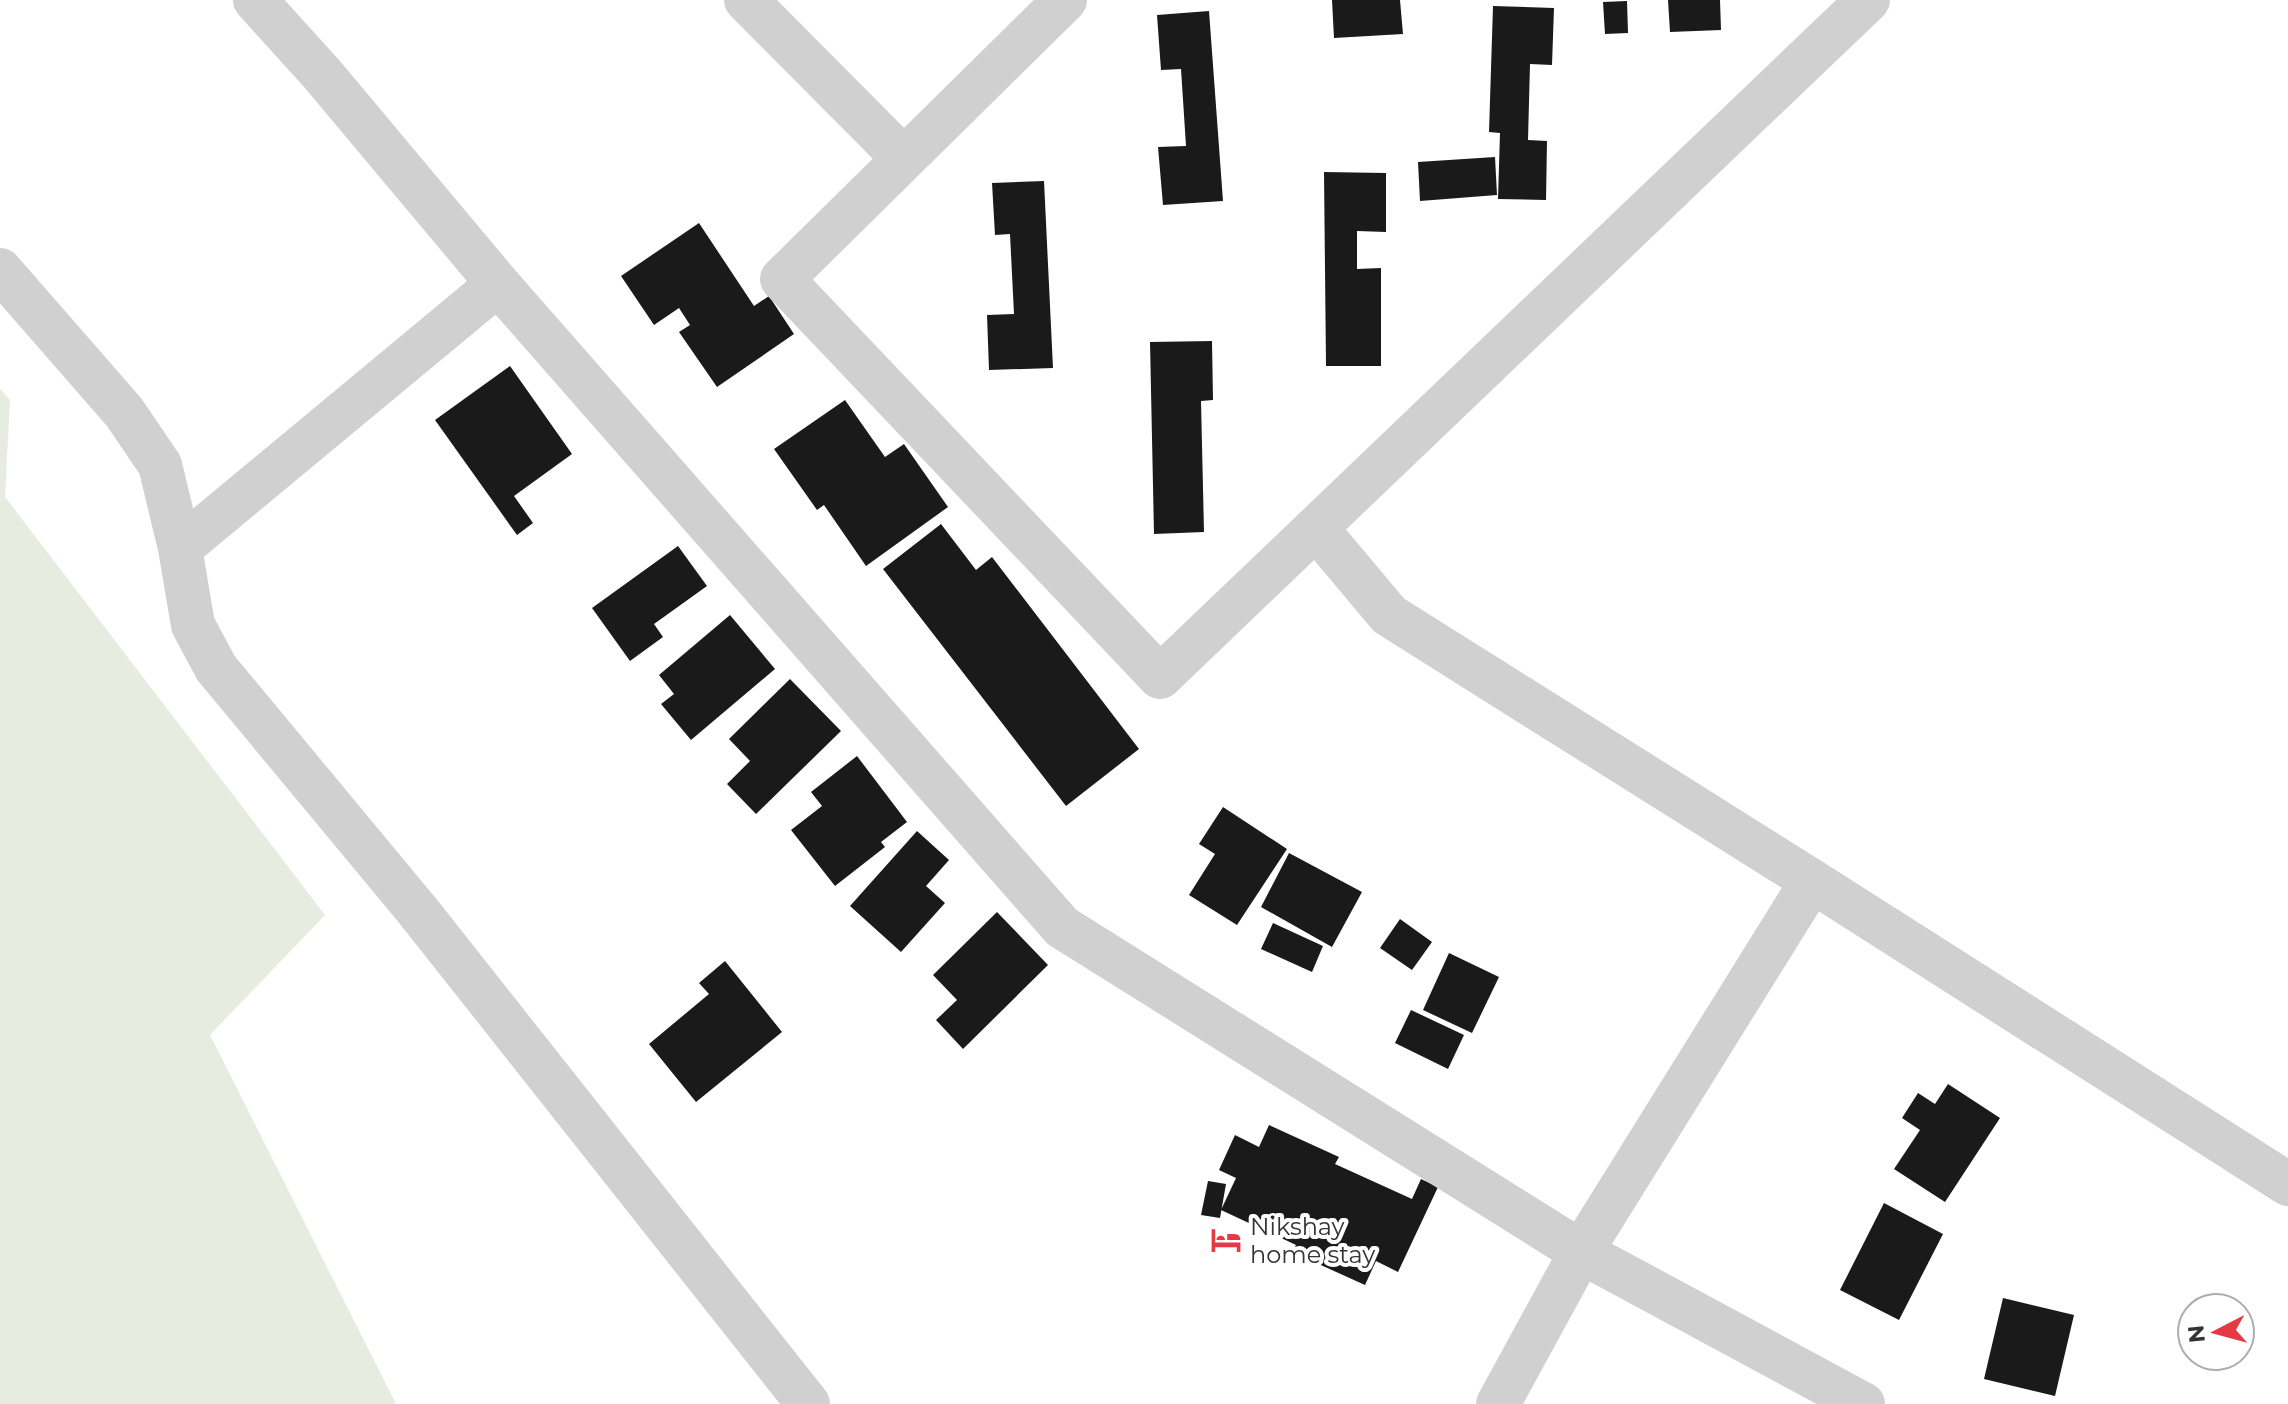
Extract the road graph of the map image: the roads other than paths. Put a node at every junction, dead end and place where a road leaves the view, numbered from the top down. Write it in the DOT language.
graph roads {
  1 [pos="255,0"];
  2 [pos="746,0"];
  3 [pos="1065,0"];
  4 [pos="1868,0"];
  5 [pos="904,159"];
  6 [pos="0,270"];
  7 [pos="498,284"];
  8 [pos="1316,528"];
  9 [pos="180,548"];
  10 [pos="1812,881"];
  11 [pos="2288,1184"];
  12 [pos="1581,1252"];
  13 [pos="808,1404"];
  14 [pos="1498,1404"];
  15 [pos="1863,1404"];
  1 -- 7 [label="street"];
  2 -- 5 [label="street"];
  3 -- 5 [label="street"];
  4 -- 8 [label="street"];
  5 -- 8 [label="street"];
  6 -- 9 [label="street"];
  7 -- 9 [label="street"];
  7 -- 12 [label="street"];
  8 -- 10 [label="street"];
  9 -- 13 [label="street"];
  10 -- 11 [label="street"];
  10 -- 12 [label="street"];
  12 -- 14 [label="street"];
  12 -- 15 [label="street"];
}
